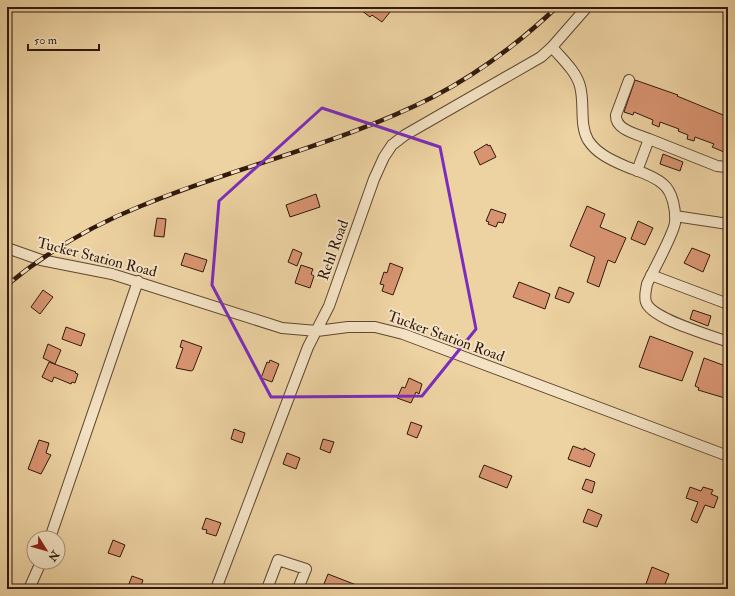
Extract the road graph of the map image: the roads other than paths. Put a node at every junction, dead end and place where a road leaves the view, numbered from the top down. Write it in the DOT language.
graph roads {
  1 [pos="587,7"];
  2 [pos="552,47"];
  3 [pos="629,80"];
  4 [pos="649,139"];
  5 [pos="728,165"];
  6 [pos="637,171"];
  7 [pos="675,216"];
  8 [pos="728,224"];
  9 [pos="7,248"];
  10 [pos="651,276"];
  11 [pos="138,281"];
  12 [pos="728,304"];
  13 [pos="317,331"];
  14 [pos="728,342"];
  15 [pos="728,456"];
  16 [pos="53,530"];
  17 [pos="37,570"];
  18 [pos="29,589"];
  19 [pos="216,589"];
  20 [pos="267,589"];
  21 [pos="298,589"];
  1 -- 2 [label="street, Rehl Road"];
  2 -- 6 [label="street"];
  2 -- 13 [label="street, Rehl Road"];
  3 -- 4 [label="street"];
  4 -- 5 [label="street"];
  4 -- 6 [label="street"];
  6 -- 7 [label="street"];
  7 -- 8 [label="street"];
  7 -- 10 [label="street"];
  9 -- 11 [label="street, Tucker Station Road"];
  10 -- 12 [label="street"];
  10 -- 14 [label="street"];
  11 -- 13 [label="street, Tucker Station Road"];
  11 -- 16 [label="street"];
  13 -- 15 [label="street, Tucker Station Road"];
  13 -- 19 [label="street, Rehl Road"];
  17 -- 18 [label="street"];
  20 -- 21 [label="street"];
}
